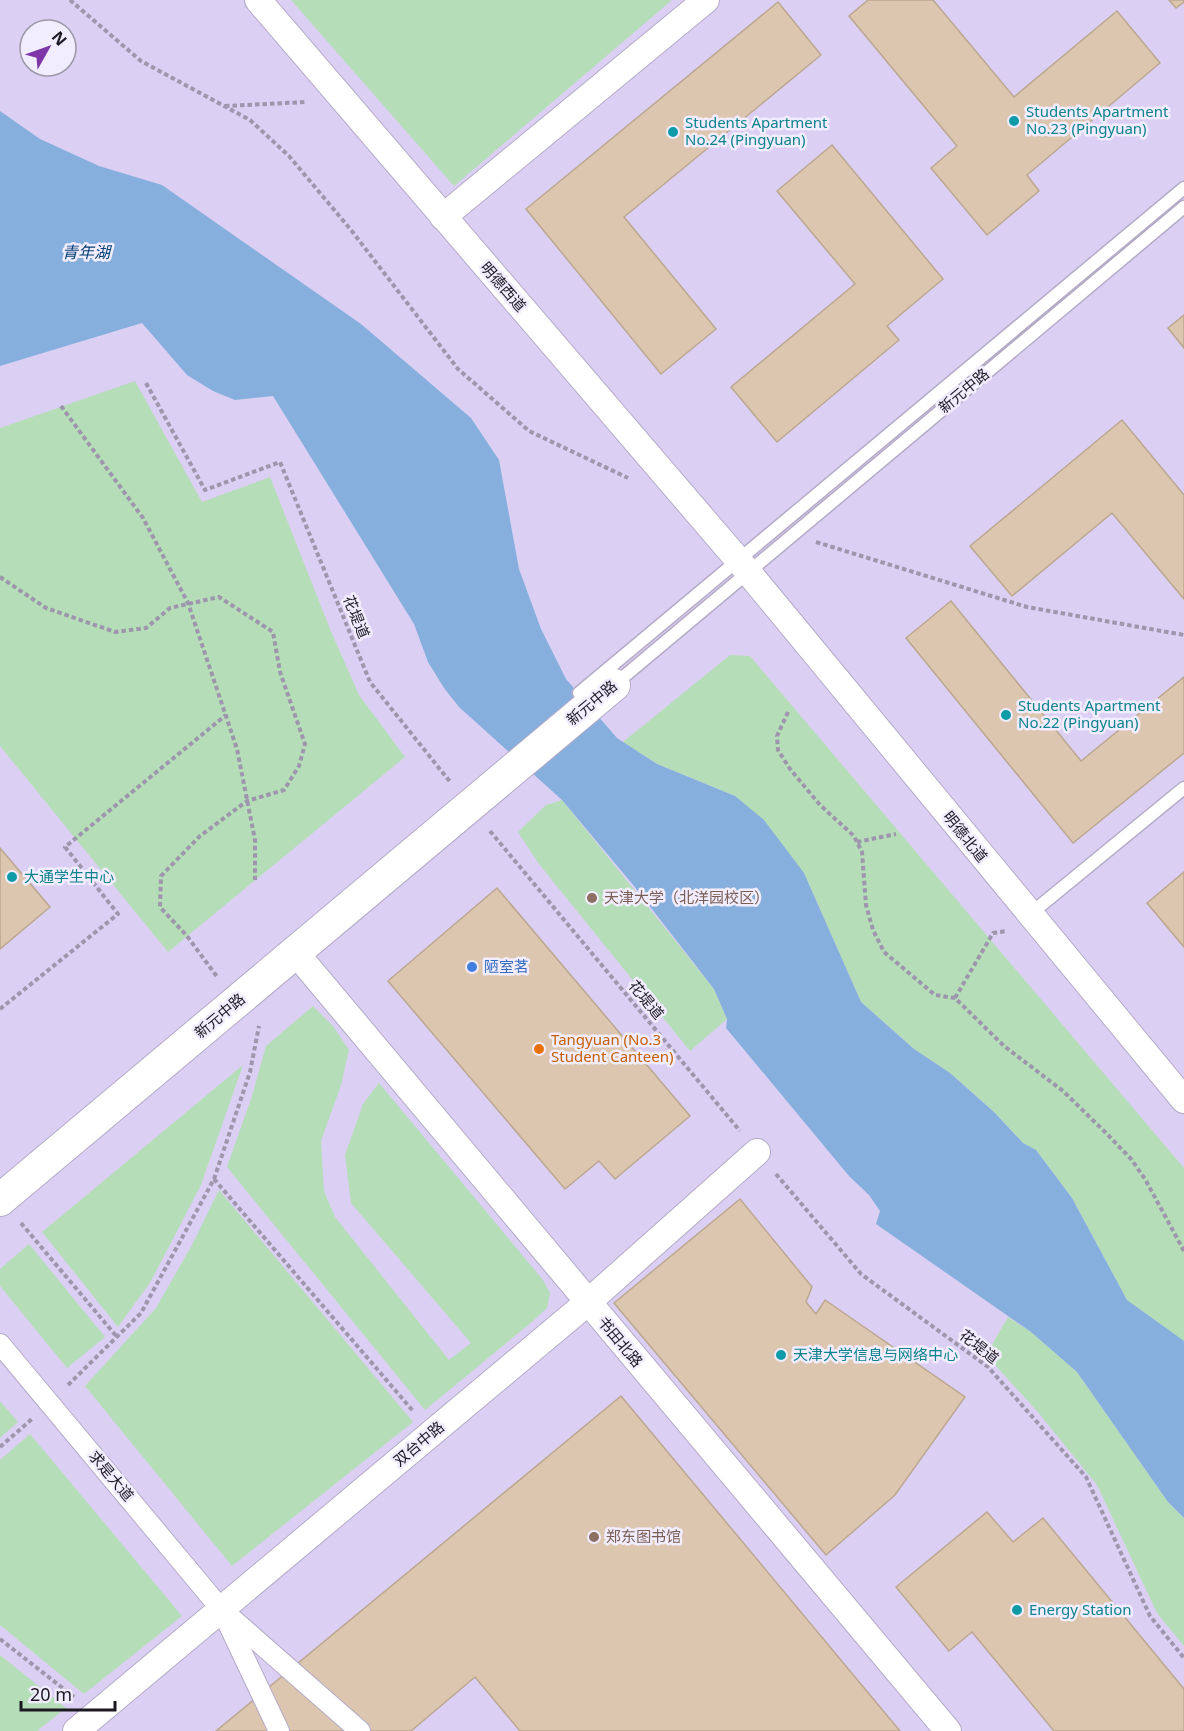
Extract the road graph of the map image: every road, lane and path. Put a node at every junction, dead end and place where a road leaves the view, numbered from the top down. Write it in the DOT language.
graph roads {
  1 [pos="70,0"];
  2 [pos="258,0"];
  3 [pos="706,0"];
  4 [pos="346,101"];
  5 [pos="224,106"];
  6 [pos="1184,188"];
  7 [pos="1184,207"];
  8 [pos="443,217"];
  9 [pos="146,383"];
  10 [pos="61,406"];
  11 [pos="636,481"];
  12 [pos="792,535"];
  13 [pos="744,566"];
  14 [pos="0,577"];
  15 [pos="188,603"];
  16 [pos="1184,635"];
  17 [pos="614,685"];
  18 [pos="579,693"];
  19 [pos="788,712"];
  20 [pos="225,715"];
  21 [pos="1184,788"];
  22 [pos="464,800"];
  23 [pos="247,801"];
  24 [pos="896,834"];
  25 [pos="857,842"];
  26 [pos="255,880"];
  27 [pos="1029,915"];
  28 [pos="295,952"];
  29 [pos="269,975"];
  30 [pos="226,988"];
  31 [pos="955,998"];
  32 [pos="0,1009"];
  33 [pos="1184,1100"];
  34 [pos="757,1152"];
  35 [pos="214,1179"];
  36 [pos="0,1193"];
  37 [pos="1184,1251"];
  38 [pos="587,1303"];
  39 [pos="117,1337"];
  40 [pos="0,1344"];
  41 [pos="50,1403"];
  42 [pos="433,1433"];
  43 [pos="0,1447"];
  44 [pos="221,1609"];
  45 [pos="0,1639"];
  46 [pos="1184,1658"];
  47 [pos="96,1714"];
  48 [pos="76,1731"];
  49 [pos="279,1731"];
  50 [pos="360,1731"];
  51 [pos="948,1731"];
  1 -- 5 [label="path"];
  2 -- 4 [label="street, 明德西道"];
  3 -- 8 [label="street"];
  4 -- 5 [label="path"];
  4 -- 8 [label="street, 明德西道"];
  5 -- 11 [label="path"];
  6 -- 13 [label="lane, 新元中路"];
  7 -- 12 [label="lane, 新元中路"];
  8 -- 13 [label="street, 明德西道"];
  9 -- 22 [label="path, 花堤道"];
  10 -- 15 [label="path"];
  12 -- 13 [label="lane, 新元中路"];
  12 -- 16 [label="path"];
  13 -- 17 [label="lane, 新元中路"];
  13 -- 18 [label="lane, 新元中路"];
  13 -- 27 [label="street, 明德北道"];
  14 -- 15 [label="path"];
  15 -- 20 [label="path"];
  15 -- 23 [label="path"];
  17 -- 22 [label="street, 新元中路"];
  18 -- 22 [label="street, 新元中路"];
  19 -- 25 [label="path"];
  20 -- 23 [label="path"];
  20 -- 32 [label="path"];
  21 -- 27 [label="lane"];
  22 -- 28 [label="street, 新元中路"];
  22 -- 30 [label="street, 新元中路"];
  22 -- 34 [label="path, 花堤道"];
  23 -- 26 [label="path"];
  23 -- 30 [label="path"];
  24 -- 25 [label="path"];
  25 -- 31 [label="path"];
  27 -- 31 [label="path"];
  27 -- 33 [label="street, 明德北道"];
  28 -- 29 [label="street, 新元中路"];
  28 -- 38 [label="street, 书田北路"];
  29 -- 35 [label="path"];
  29 -- 36 [label="street, 新元中路"];
  30 -- 36 [label="street, 新元中路"];
  31 -- 37 [label="path"];
  34 -- 38 [label="street, 双台中路"];
  34 -- 46 [label="path, 花堤道"];
  35 -- 39 [label="path"];
  35 -- 42 [label="path"];
  36 -- 39 [label="path"];
  38 -- 42 [label="street, 双台中路"];
  38 -- 51 [label="street, 书田北路"];
  39 -- 41 [label="path"];
  40 -- 41 [label="street, 求是大道"];
  41 -- 43 [label="path"];
  41 -- 44 [label="street, 求是大道"];
  42 -- 44 [label="street, 双台中路"];
  44 -- 47 [label="street, 双台中路"];
  44 -- 49 [label="street, 求是大道"];
  44 -- 50 [label="street, 求是大道"];
  45 -- 47 [label="path"];
  47 -- 48 [label="street, 双台中路"];
}
